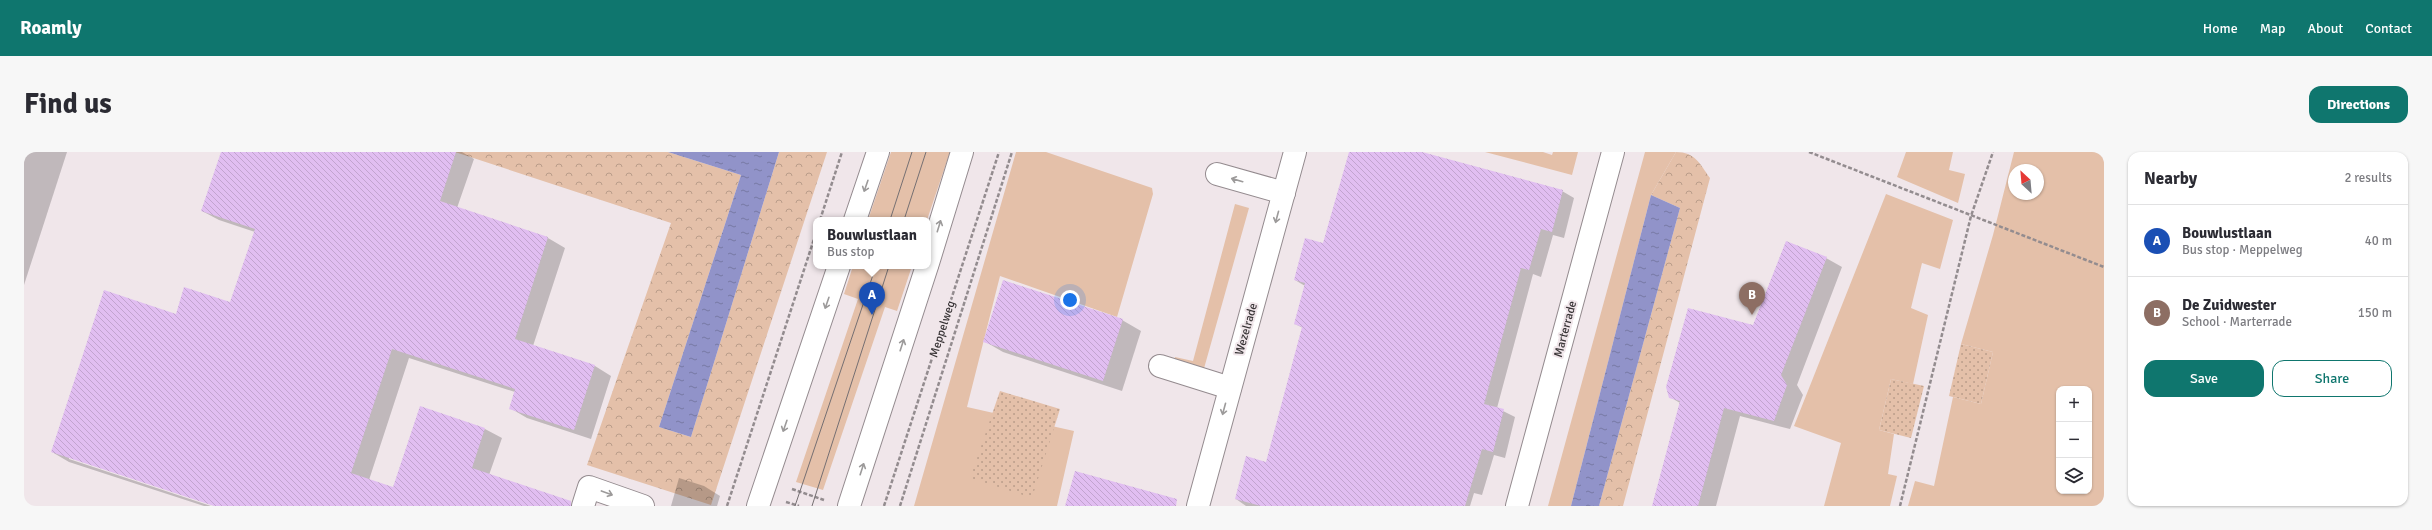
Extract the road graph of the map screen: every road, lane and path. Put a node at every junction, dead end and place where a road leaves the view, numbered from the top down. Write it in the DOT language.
graph roads {
  1 [pos="842,152"];
  2 [pos="878,152"];
  3 [pos="962,152"];
  4 [pos="999,152"];
  5 [pos="1012,152"];
  6 [pos="1295,152"];
  7 [pos="1613,152"];
  8 [pos="1809,152"];
  9 [pos="1993,152"];
  10 [pos="1217,174"];
  11 [pos="1284,193"];
  12 [pos="1971,216"];
  13 [pos="821,217"];
  14 [pos="856,217"];
  15 [pos="813,242"];
  16 [pos="931,255"];
  17 [pos="2104,267"];
  18 [pos="838,269"];
  19 [pos="927,269"];
  20 [pos="1160,366"];
  21 [pos="1230,388"];
  22 [pos="583,506"];
  23 [pos="643,506"];
  24 [pos="727,506"];
  25 [pos="758,506"];
  26 [pos="850,506"];
  27 [pos="884,506"];
  28 [pos="900,506"];
  29 [pos="1198,506"];
  30 [pos="1517,506"];
  31 [pos="1900,506"];
  1 -- 13 [label="path"];
  2 -- 14 [label="street, one-way"];
  16 -- 3 [label="street, one-way"];
  4 -- 27 [label="path, Meppelweg"];
  5 -- 28 [label="path"];
  6 -- 11 [label="street, Wezelrade"];
  7 -- 30 [label="street, Marterrade"];
  8 -- 12 [label="path"];
  9 -- 12 [label="path"];
  11 -- 10 [label="street, one-way"];
  11 -- 21 [label="street, Wezelrade, one-way"];
  12 -- 17 [label="path"];
  12 -- 31 [label="path"];
  15 -- 24 [label="path"];
  18 -- 25 [label="street, one-way"];
  26 -- 19 [label="street, one-way"];
  20 -- 21 [label="street"];
  21 -- 29 [label="street, Wezelrade, one-way"];
  22 -- 23 [label="street, one-way"];
}
